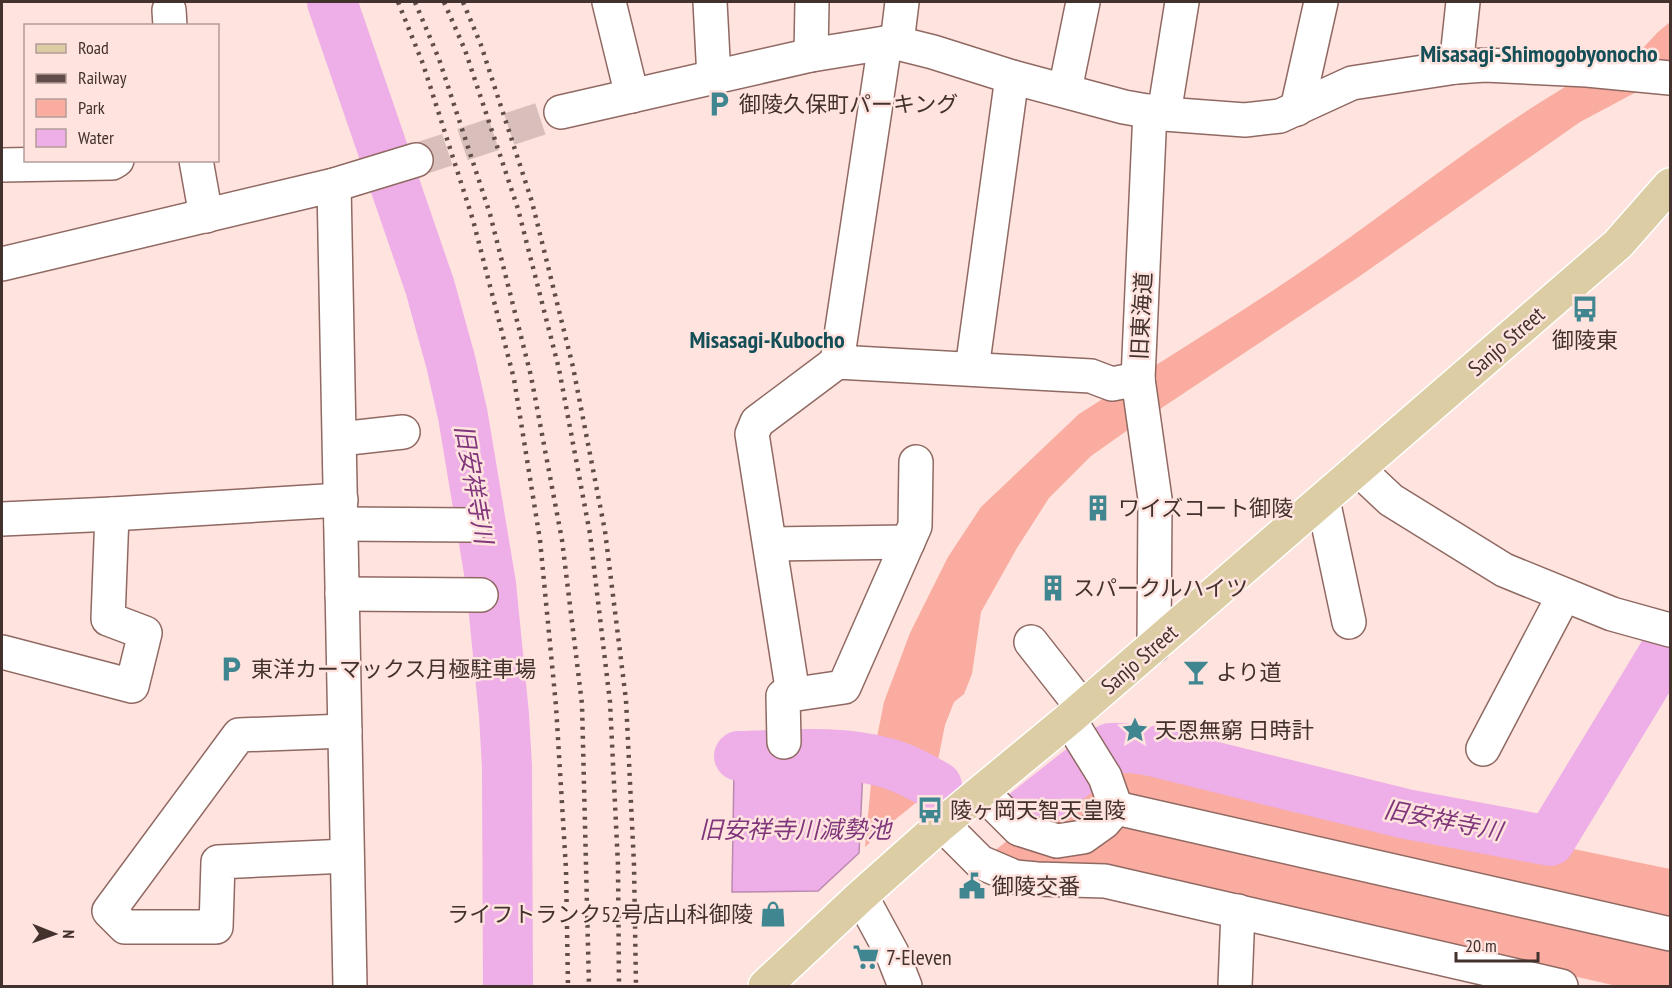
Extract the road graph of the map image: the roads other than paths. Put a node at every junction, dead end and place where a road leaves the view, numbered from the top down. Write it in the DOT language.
graph roads {
  1 [pos="609,2"];
  2 [pos="710,2"];
  3 [pos="812,2"];
  4 [pos="902,2"];
  5 [pos="1083,2"];
  6 [pos="1182,2"];
  7 [pos="1321,2"];
  8 [pos="1463,2"];
  9 [pos="891,43"];
  10 [pos="811,56"];
  11 [pos="1456,68"];
  12 [pos="1012,76"];
  13 [pos="714,78"];
  14 [pos="1671,78"];
  15 [pos="1065,90"];
  16 [pos="632,96"];
  17 [pos="1298,109"];
  18 [pos="561,112"];
  19 [pos="1157,113"];
  20 [pos="114,162"];
  21 [pos="196,162"];
  22 [pos="2,165"];
  23 [pos="400,166"];
  24 [pos="1671,185"];
  25 [pos="334,186"];
  26 [pos="206,216"];
  27 [pos="2,264"];
  28 [pos="837,362"];
  29 [pos="972,369"];
  30 [pos="1138,379"];
  31 [pos="403,432"];
  32 [pos="340,439"];
  33 [pos="916,462"];
  34 [pos="1358,468"];
  35 [pos="1323,500"];
  36 [pos="341,512"];
  37 [pos="112,514"];
  38 [pos="2,519"];
  39 [pos="472,525"];
  40 [pos="908,542"];
  41 [pos="770,543"];
  42 [pos="342,594"];
  43 [pos="481,595"];
  44 [pos="1564,595"];
  45 [pos="1349,622"];
  46 [pos="1670,630"];
  47 [pos="1031,642"];
  48 [pos="1154,646"];
  49 [pos="2,652"];
  50 [pos="793,693"];
  51 [pos="1076,713"];
  52 [pos="345,731"];
  53 [pos="784,742"];
  54 [pos="1483,749"];
  55 [pos="981,792"];
  56 [pos="1116,808"];
  57 [pos="942,824"];
  58 [pos="347,856"];
  59 [pos="861,896"];
  60 [pos="1238,911"];
  61 [pos="1671,934"];
  62 [pos="350,987"];
  63 [pos="765,987"];
  64 [pos="905,987"];
  65 [pos="1234,987"];
  66 [pos="1561,987"];
  1 -- 16 [label="street"];
  2 -- 13 [label="street"];
  3 -- 10 [label="street"];
  4 -- 9 [label="street"];
  5 -- 15 [label="street"];
  6 -- 19 [label="street, 旧東海道"];
  7 -- 17 [label="street"];
  8 -- 11 [label="street"];
  9 -- 10 [label="street"];
  9 -- 12 [label="street"];
  9 -- 28 [label="street"];
  10 -- 13 [label="street"];
  11 -- 14 [label="street"];
  11 -- 17 [label="street"];
  12 -- 15 [label="street"];
  12 -- 29 [label="street"];
  13 -- 16 [label="street"];
  15 -- 19 [label="street"];
  16 -- 18 [label="street"];
  17 -- 19 [label="street"];
  19 -- 30 [label="street, 旧東海道"];
  20 -- 22 [label="street"];
  21 -- 26 [label="street"];
  23 -- 25 [label="street"];
  24 -- 34 [label="main road, Sanjo Street"];
  25 -- 26 [label="street"];
  25 -- 32 [label="street"];
  26 -- 27 [label="street"];
  28 -- 29 [label="street"];
  28 -- 41 [label="street"];
  29 -- 30 [label="street"];
  30 -- 48 [label="street, 旧東海道"];
  31 -- 32 [label="street"];
  32 -- 36 [label="street"];
  33 -- 40 [label="street"];
  34 -- 35 [label="main road, Sanjo Street"];
  34 -- 44 [label="street"];
  35 -- 45 [label="street"];
  35 -- 48 [label="main road, Sanjo Street"];
  36 -- 37 [label="street"];
  36 -- 39 [label="street"];
  36 -- 42 [label="street"];
  37 -- 38 [label="street"];
  37 -- 49 [label="street"];
  40 -- 41 [label="street"];
  40 -- 50 [label="street"];
  41 -- 50 [label="street"];
  42 -- 43 [label="street"];
  42 -- 52 [label="street"];
  44 -- 46 [label="street"];
  44 -- 54 [label="street"];
  47 -- 51 [label="street"];
  48 -- 51 [label="main road, Sanjo Street"];
  50 -- 53 [label="street"];
  51 -- 55 [label="main road, Sanjo Street"];
  51 -- 56 [label="street"];
  52 -- 58 [label="street"];
  52 -- 58 [label="street"];
  55 -- 56 [label="street"];
  55 -- 57 [label="main road, Sanjo Street"];
  56 -- 61 [label="street"];
  57 -- 59 [label="main road, Sanjo Street"];
  57 -- 60 [label="street"];
  58 -- 62 [label="street"];
  59 -- 63 [label="main road, Sanjo Street"];
  59 -- 64 [label="street"];
  60 -- 65 [label="street"];
  60 -- 66 [label="street"];
}
